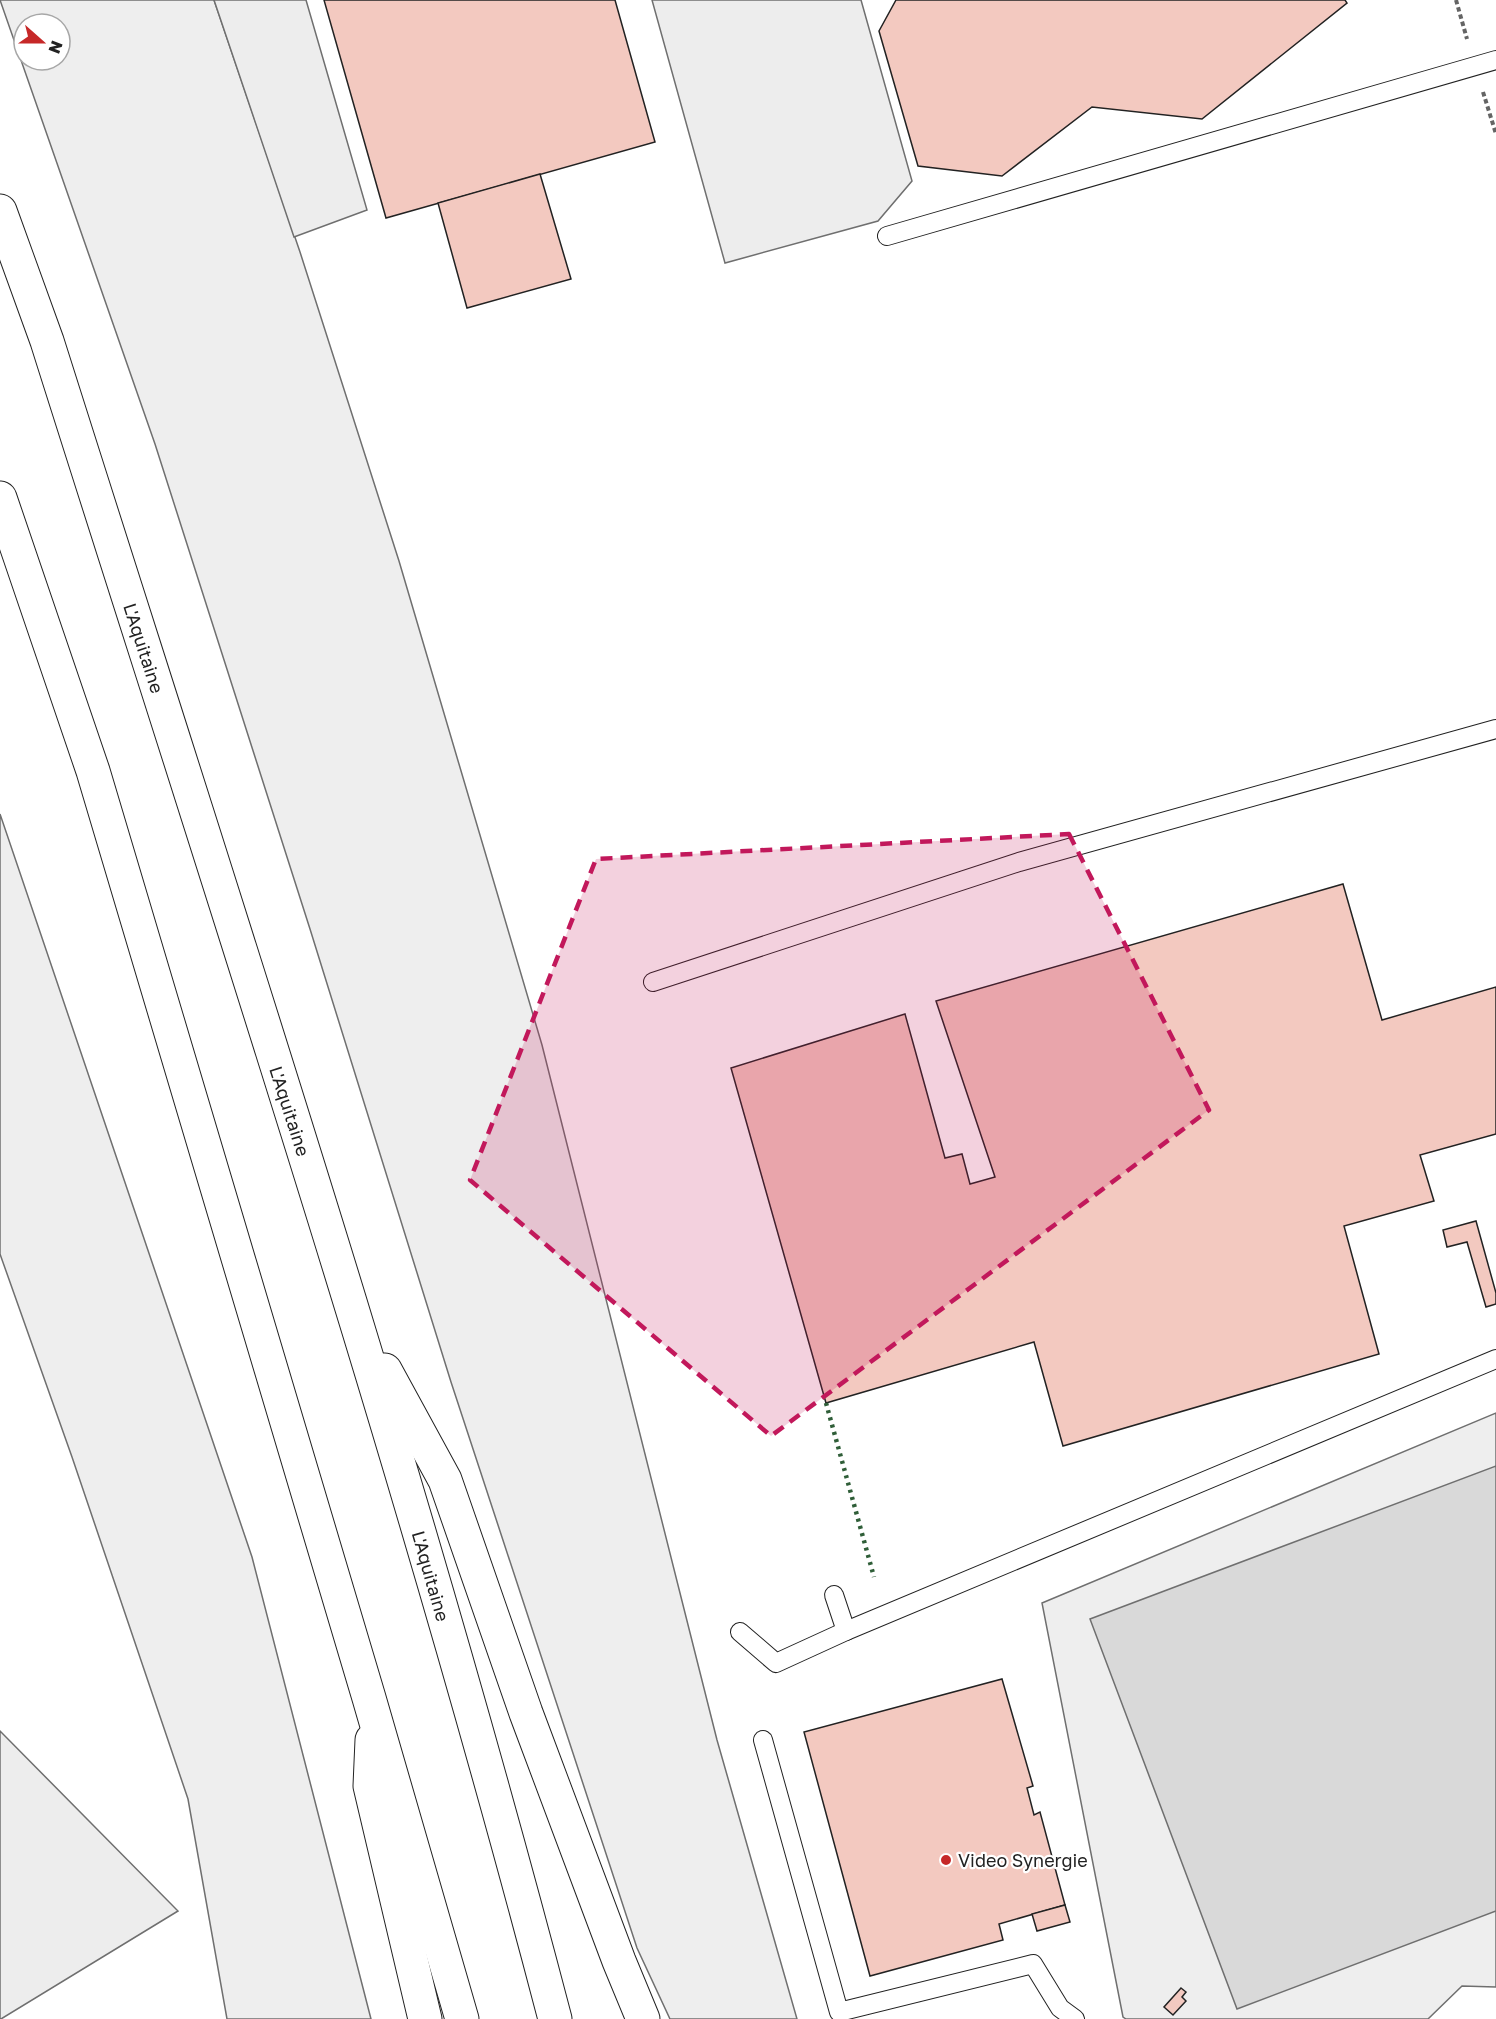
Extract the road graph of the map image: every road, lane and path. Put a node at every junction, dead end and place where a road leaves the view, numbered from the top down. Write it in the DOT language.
graph roads {
  1 [pos="1496,60"];
  2 [pos="0,211"];
  3 [pos="887,236"];
  4 [pos="0,498"];
  5 [pos="1496,729"];
  6 [pos="652,982"];
  7 [pos="355,1316"];
  8 [pos="1496,1359"];
  9 [pos="834,1595"];
  10 [pos="846,1631"];
  11 [pos="740,1632"];
  12 [pos="372,1708"];
  13 [pos="763,1740"];
  14 [pos="425,2019"];
  15 [pos="462,2019"];
  16 [pos="555,2019"];
  17 [pos="643,2019"];
  18 [pos="1075,2019"];
  1 -- 3 [label="lane"];
  2 -- 7 [label="highway, L'Aquitaine"];
  4 -- 12 [label="highway"];
  5 -- 6 [label="lane"];
  7 -- 16 [label="highway, L'Aquitaine"];
  7 -- 17 [label="highway"];
  8 -- 10 [label="lane"];
  9 -- 10 [label="lane"];
  10 -- 11 [label="lane"];
  12 -- 14 [label="highway"];
  12 -- 15 [label="highway"];
  13 -- 18 [label="lane"];
}
